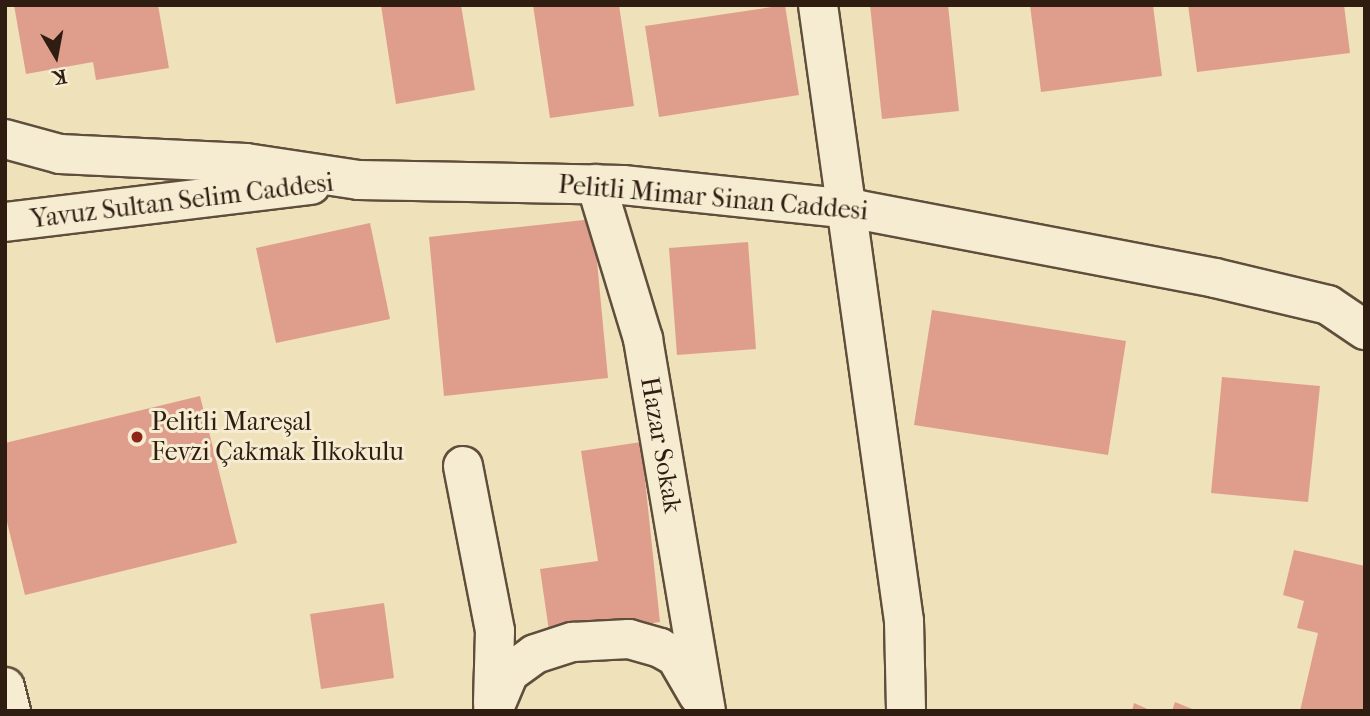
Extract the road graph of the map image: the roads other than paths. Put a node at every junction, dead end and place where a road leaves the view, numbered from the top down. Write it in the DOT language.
graph roads {
  1 [pos="818,5"];
  2 [pos="5,139"];
  3 [pos="359,180"];
  4 [pos="596,184"];
  5 [pos="842,208"];
  6 [pos="5,222"];
  7 [pos="1365,330"];
  8 [pos="463,466"];
  9 [pos="5,687"];
  10 [pos="11,711"];
  11 [pos="493,711"];
  12 [pos="704,711"];
  13 [pos="906,711"];
  1 -- 5 [label="street"];
  2 -- 3 [label="street, Pelitli Mimar Sinan Caddesi"];
  3 -- 4 [label="street, Pelitli Mimar Sinan Caddesi"];
  3 -- 6 [label="street, Yavuz Sultan Selim Caddesi"];
  4 -- 5 [label="street, Pelitli Mimar Sinan Caddesi"];
  4 -- 12 [label="street, Hazar Sokak"];
  5 -- 7 [label="street, Pelitli Mimar Sinan Caddesi"];
  5 -- 13 [label="street"];
  8 -- 11 [label="street"];
  9 -- 10 [label="street"];
  11 -- 12 [label="street"];
}
